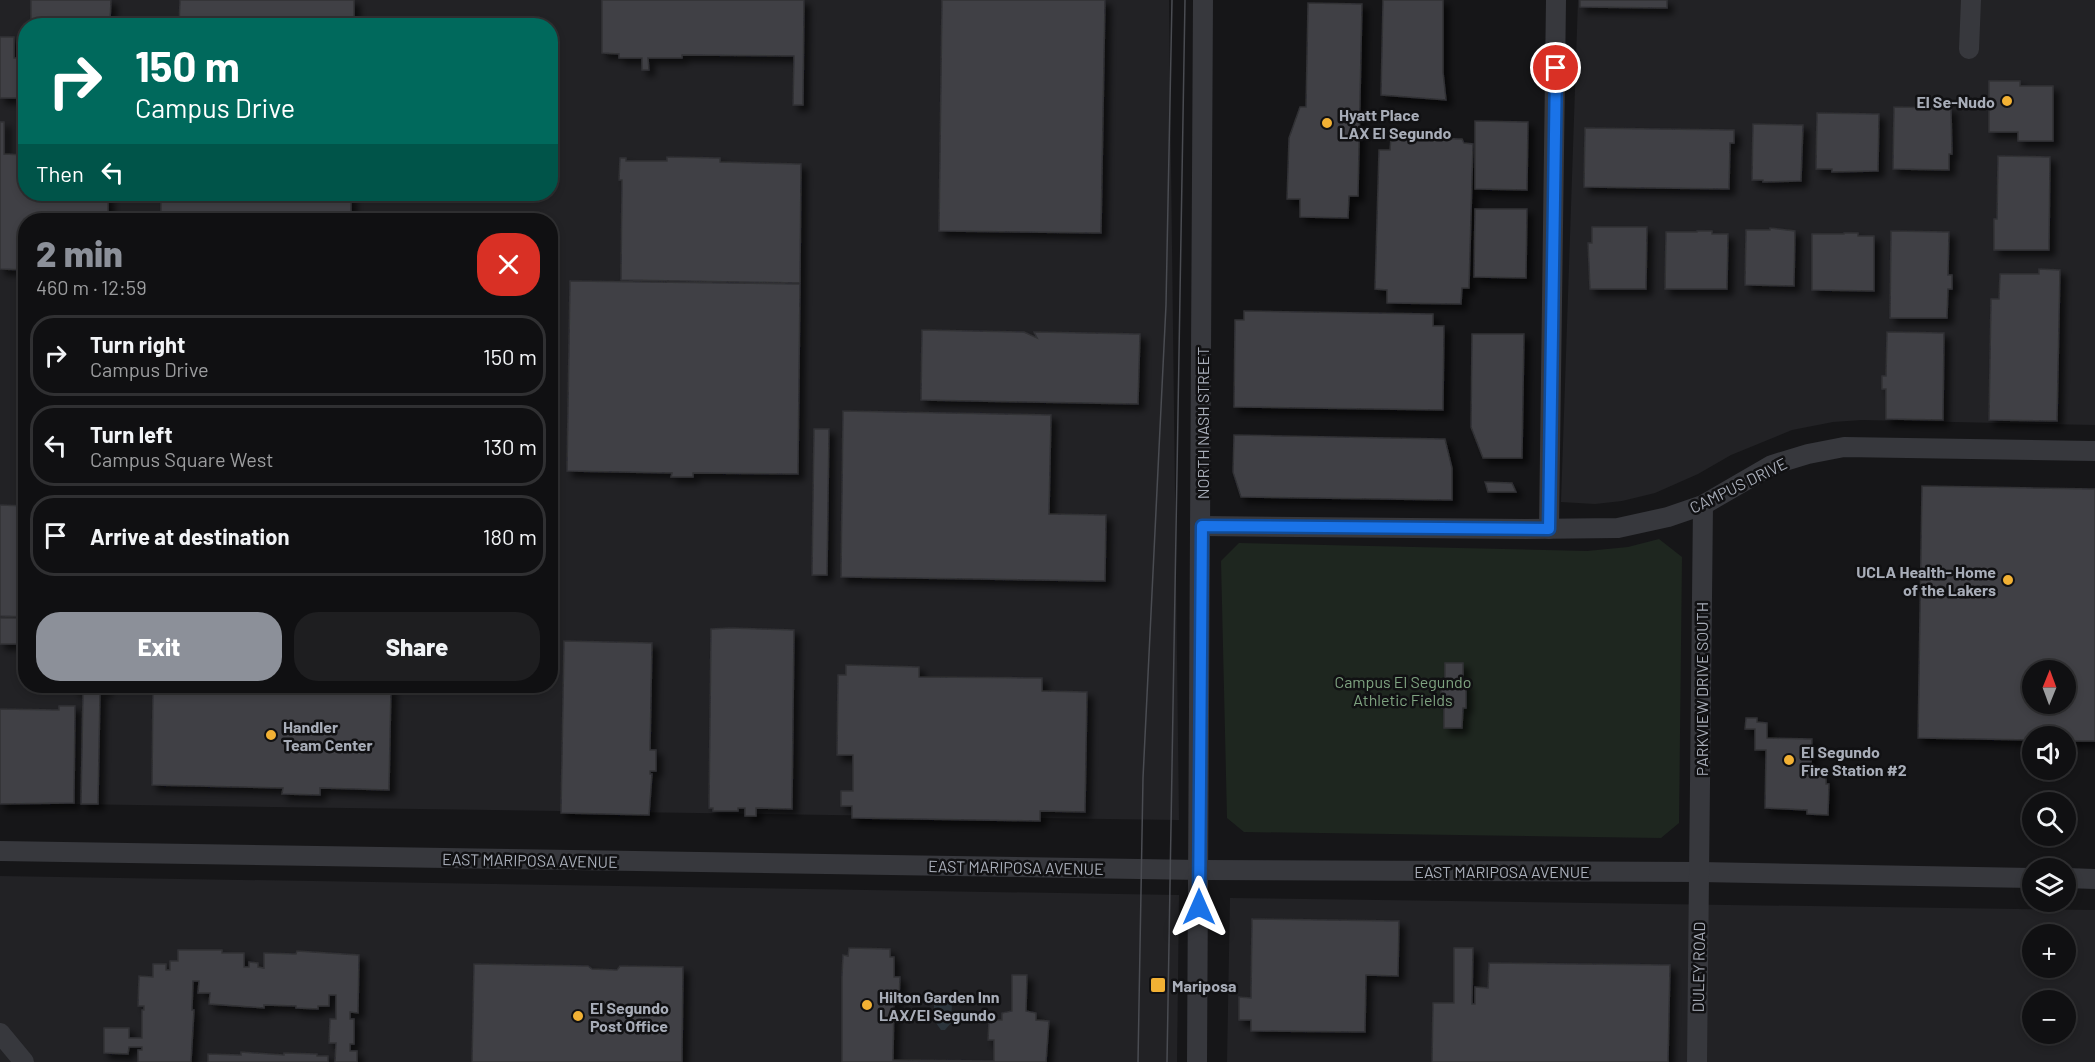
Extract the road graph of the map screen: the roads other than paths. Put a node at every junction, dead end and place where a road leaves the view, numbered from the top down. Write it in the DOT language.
graph roads {
  1 [pos="1203,0"];
  2 [pos="1556,0"];
  3 [pos="1971,0"];
  4 [pos="1969,49"];
  5 [pos="2095,451"];
  6 [pos="1703,506"];
  7 [pos="1202,526"];
  8 [pos="1549,529"];
  9 [pos="0,852"];
  10 [pos="1200,870"];
  11 [pos="1700,872"];
  12 [pos="2022,878"];
  13 [pos="2076,878"];
  14 [pos="2095,879"];
  15 [pos="0,1033"];
  16 [pos="24,1062"];
  17 [pos="1197,1062"];
  18 [pos="1697,1062"];
  1 -- 7 [label="street, NORTH NASH STREET"];
  2 -- 8 [label="street"];
  3 -- 4 [label="street"];
  5 -- 6 [label="street, CAMPUS DRIVE"];
  6 -- 8 [label="street, CAMPUS DRIVE"];
  6 -- 11 [label="street, PARKVIEW DRIVE SOUTH"];
  7 -- 8 [label="street, CAMPUS DRIVE"];
  7 -- 10 [label="street, NORTH NASH STREET"];
  9 -- 10 [label="street, EAST MARIPOSA AVENUE"];
  10 -- 11 [label="street, EAST MARIPOSA AVENUE"];
  10 -- 17 [label="street, NORTH NASH STREET"];
  11 -- 12 [label="street, EAST MARIPOSA AVENUE"];
  11 -- 18 [label="street, DULEY ROAD"];
  13 -- 14 [label="street"];
  15 -- 16 [label="street"];
}
